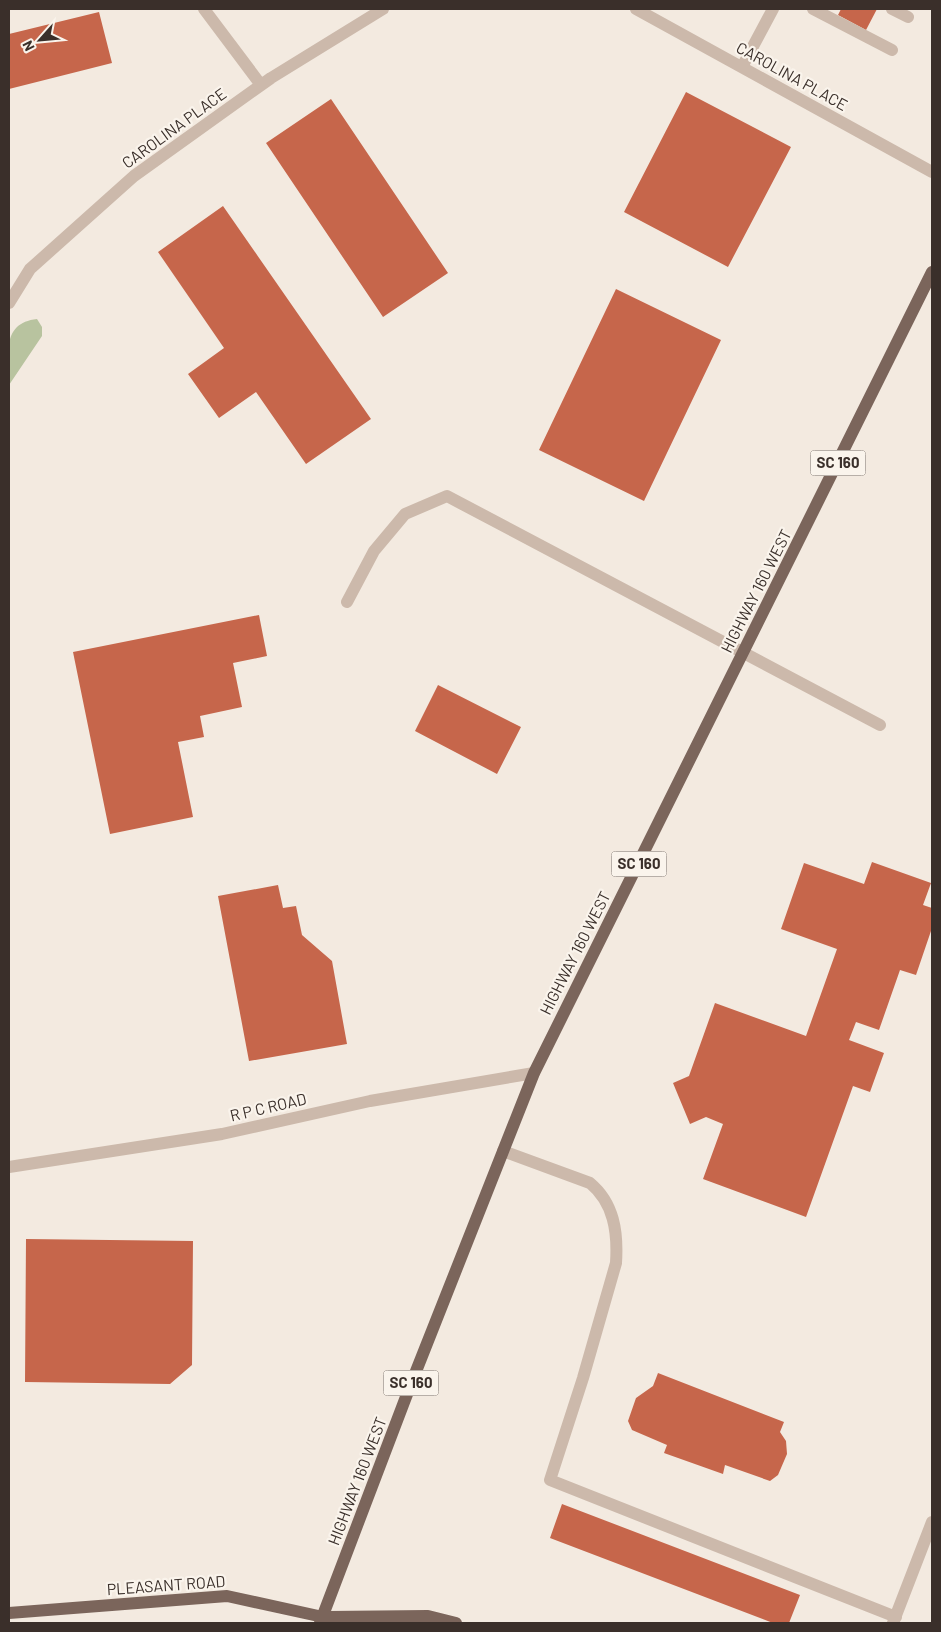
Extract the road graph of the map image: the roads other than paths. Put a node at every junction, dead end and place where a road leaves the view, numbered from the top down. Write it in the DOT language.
graph roads {
  1 [pos="204,9"];
  2 [pos="384,9"];
  3 [pos="636,9"];
  4 [pos="773,9"];
  5 [pos="892,9"];
  6 [pos="821,11"];
  7 [pos="908,17"];
  8 [pos="892,50"];
  9 [pos="742,67"];
  10 [pos="261,85"];
  11 [pos="932,172"];
  12 [pos="932,272"];
  13 [pos="9,303"];
  14 [pos="347,602"];
  15 [pos="743,654"];
  16 [pos="880,725"];
  17 [pos="534,1073"];
  18 [pos="503,1151"];
  19 [pos="9,1168"];
  20 [pos="932,1522"];
  21 [pos="9,1613"];
  22 [pos="895,1620"];
  23 [pos="322,1621"];
  24 [pos="338,1623"];
  25 [pos="456,1623"];
  1 -- 10 [label="street"];
  2 -- 10 [label="street, CAROLINA PLACE"];
  3 -- 9 [label="street, CAROLINA PLACE"];
  4 -- 9 [label="street"];
  5 -- 7 [label="street"];
  6 -- 8 [label="street"];
  9 -- 11 [label="street, CAROLINA PLACE"];
  10 -- 13 [label="street, CAROLINA PLACE"];
  12 -- 15 [label="main road, HIGHWAY 160 WEST / SC 160"];
  14 -- 15 [label="street"];
  15 -- 16 [label="street"];
  15 -- 17 [label="main road, HIGHWAY 160 WEST / SC 160"];
  17 -- 18 [label="main road, HIGHWAY 160 WEST / SC 160"];
  17 -- 19 [label="street, R P C ROAD"];
  18 -- 22 [label="street"];
  18 -- 23 [label="main road, HIGHWAY 160 WEST / SC 160"];
  20 -- 22 [label="street"];
  21 -- 23 [label="main road, PLEASANT ROAD"];
  23 -- 24 [label="main road"];
  23 -- 25 [label="main road"];
}
